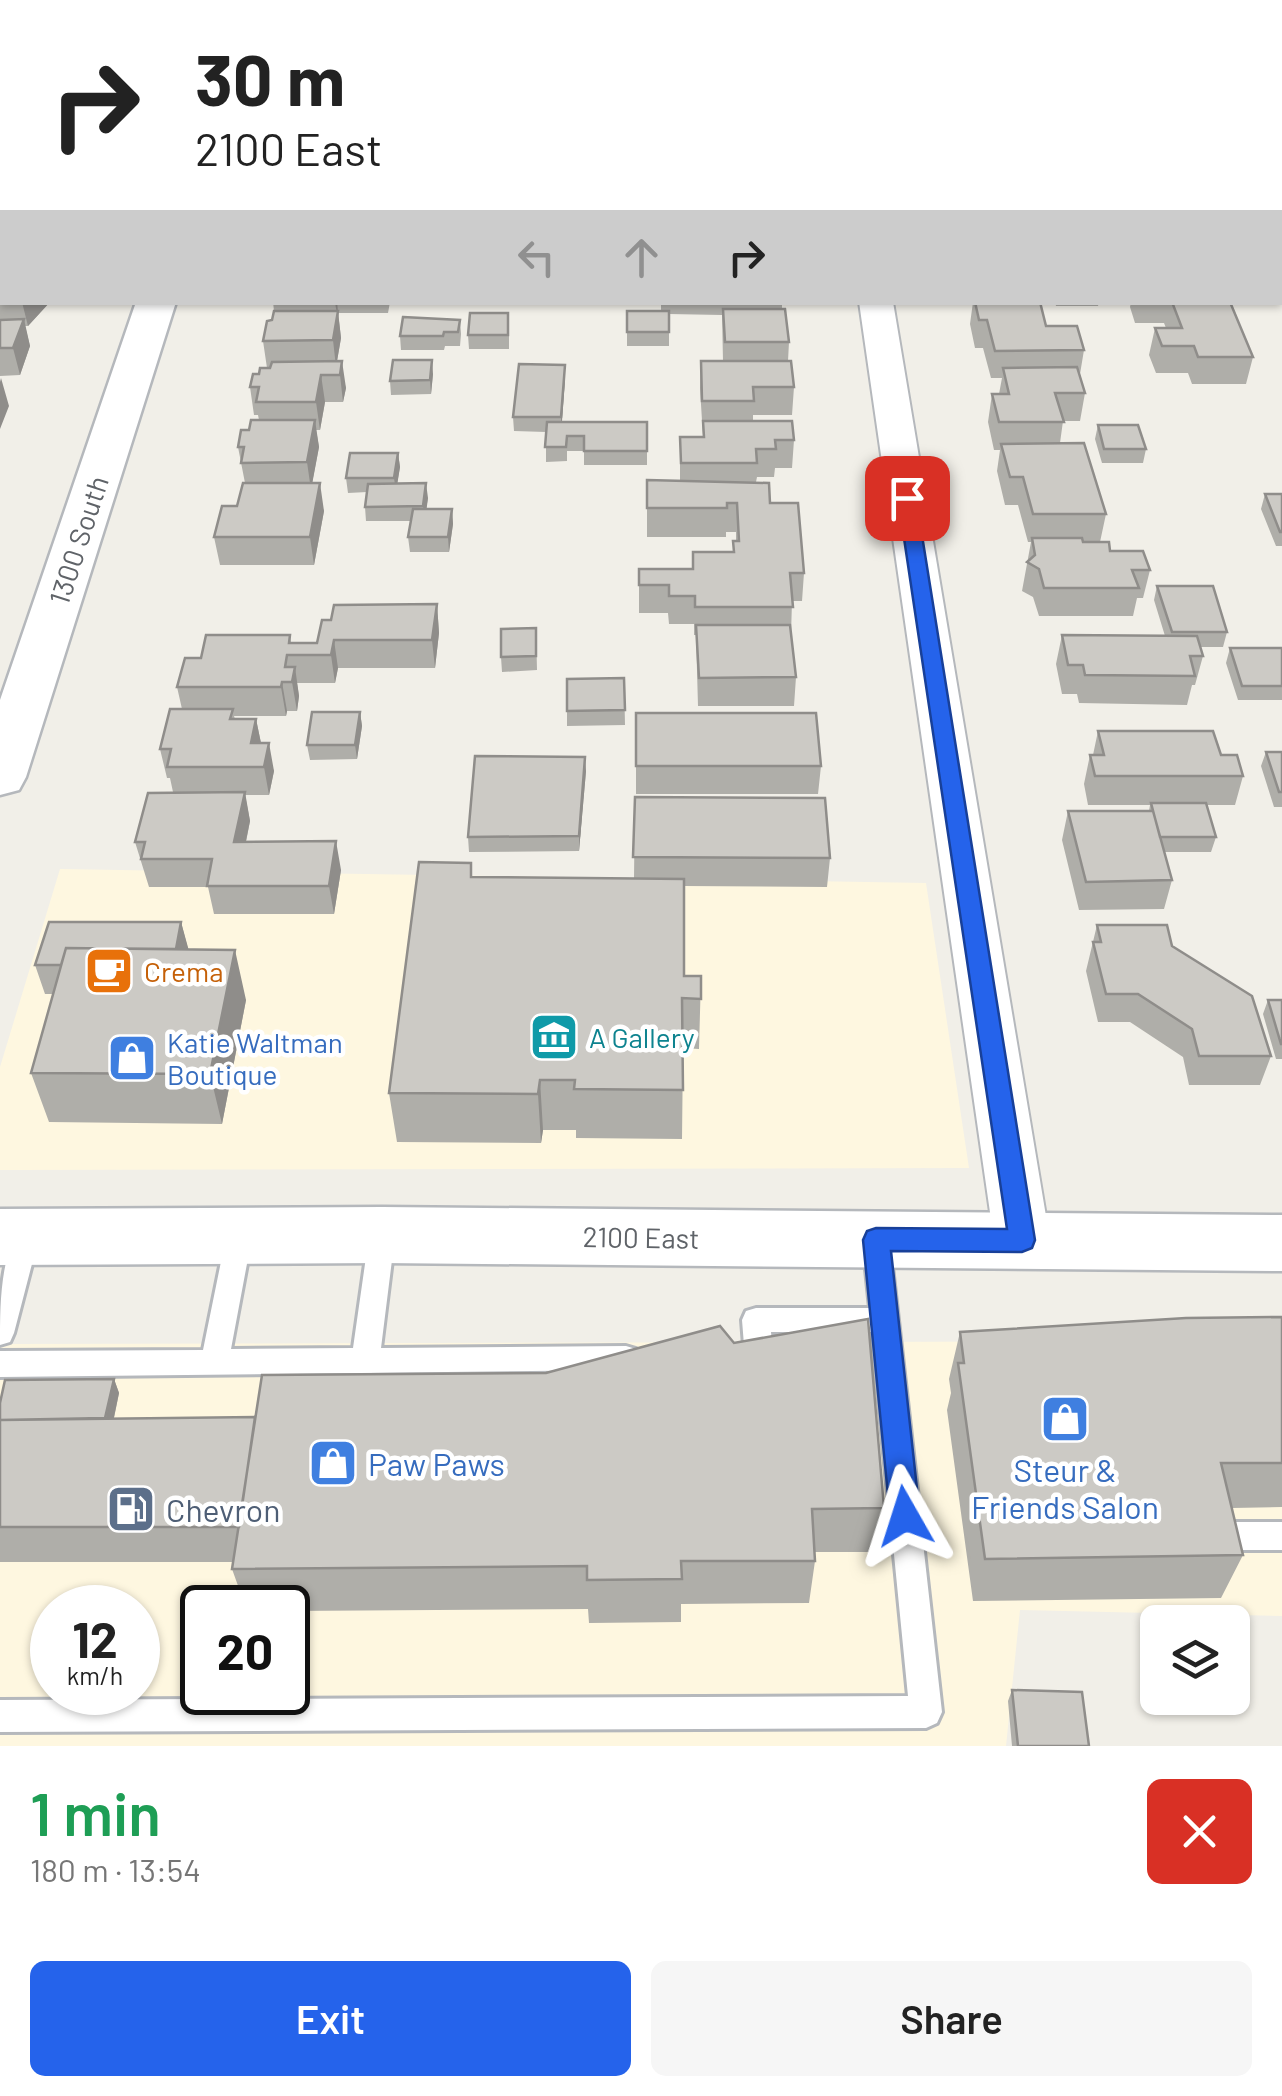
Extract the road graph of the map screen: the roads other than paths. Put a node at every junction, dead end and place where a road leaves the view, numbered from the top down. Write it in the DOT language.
graph roads {
  1 [pos="155,305"];
  2 [pos="876,305"];
  3 [pos="0,777"];
  4 [pos="239,1235"];
  5 [pos="382,1235"];
  6 [pos="13,1237"];
  7 [pos="876,1240"];
  8 [pos="1022,1240"];
  9 [pos="1282,1243"];
  10 [pos="884,1320"];
  11 [pos="0,1333"];
  12 [pos="721,1356"];
  13 [pos="645,1358"];
  14 [pos="216,1361"];
  15 [pos="365,1361"];
  16 [pos="0,1364"];
  17 [pos="1231,1536"];
  18 [pos="1282,1536"];
  19 [pos="0,1716"];
  1 -- 3 [label="street, 1300 South"];
  2 -- 8 [label="street"];
  4 -- 5 [label="street, 2100 East"];
  4 -- 6 [label="street, 2100 East"];
  4 -- 14 [label="lane"];
  5 -- 7 [label="street, 2100 East"];
  5 -- 15 [label="lane"];
  6 -- 11 [label="lane"];
  7 -- 8 [label="street, 2100 East"];
  7 -- 10 [label="lane"];
  8 -- 9 [label="street, 2100 East"];
  10 -- 12 [label="lane"];
  10 -- 19 [label="lane"];
  13 -- 15 [label="lane"];
  14 -- 15 [label="lane"];
  14 -- 16 [label="lane"];
  17 -- 18 [label="lane"];
}
